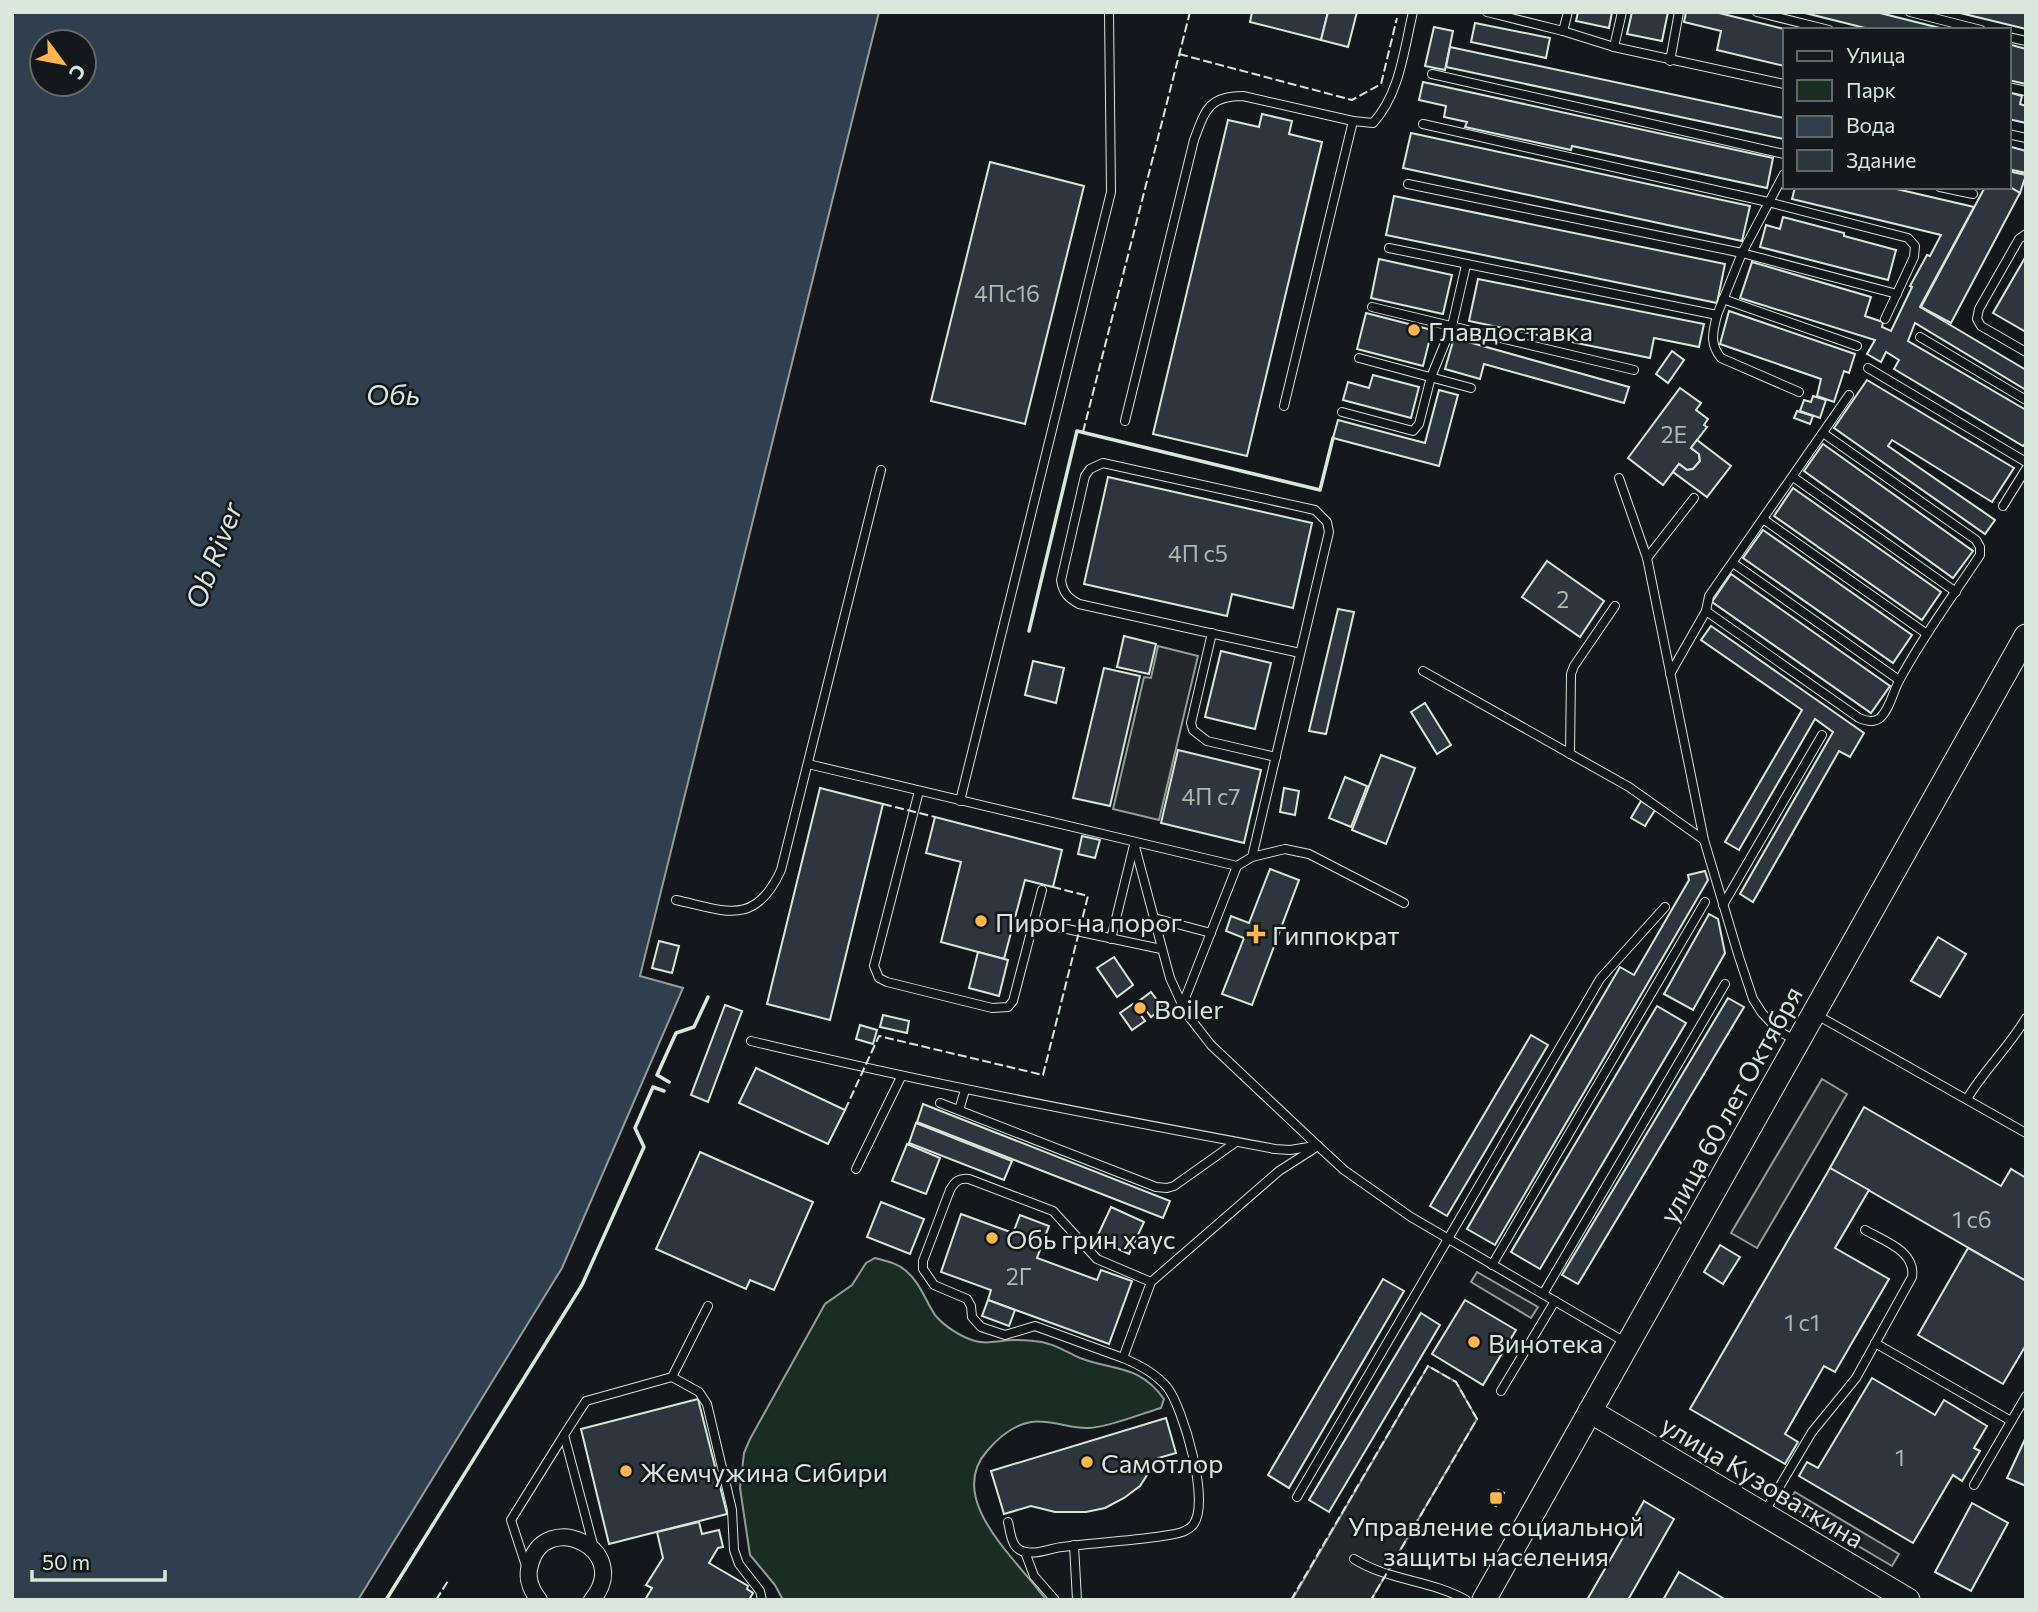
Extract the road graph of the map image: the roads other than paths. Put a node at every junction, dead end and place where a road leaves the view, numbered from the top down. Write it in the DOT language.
graph roads {
  1 [pos="1109,12"];
  2 [pos="1413,12"];
  3 [pos="1487,12"];
  4 [pos="1568,12"];
  5 [pos="1622,12"];
  6 [pos="1679,12"];
  7 [pos="1757,12"];
  8 [pos="1910,12"];
  9 [pos="1510,15"];
  10 [pos="1821,28"];
  11 [pos="1973,28"];
  12 [pos="1563,31"];
  13 [pos="1614,47"];
  14 [pos="1670,61"];
  15 [pos="1432,74"];
  16 [pos="1783,84"];
  17 [pos="1353,121"];
  18 [pos="1423,124"];
  19 [pos="1783,154"];
  20 [pos="1783,176"];
  21 [pos="1408,184"];
  22 [pos="1949,189"];
  23 [pos="1973,194"];
  24 [pos="1768,202"];
  25 [pos="2026,234"];
  26 [pos="1389,248"];
  27 [pos="1742,253"];
  28 [pos="1466,265"];
  29 [pos="1896,294"];
  30 [pos="1723,299"];
  31 [pos="1372,307"];
  32 [pos="1717,315"];
  33 [pos="1885,319"];
  34 [pos="1452,326"];
  35 [pos="1920,337"];
  36 [pos="1857,346"];
  37 [pos="2026,352"];
  38 [pos="1359,358"];
  39 [pos="1868,368"];
  40 [pos="1634,370"];
  41 [pos="1431,377"];
  42 [pos="1471,387"];
  43 [pos="1798,392"];
  44 [pos="1849,395"];
  45 [pos="2026,400"];
  46 [pos="1284,406"];
  47 [pos="1342,412"];
  48 [pos="1125,421"];
  49 [pos="1823,433"];
  50 [pos="2026,462"];
  51 [pos="2026,468"];
  52 [pos="881,470"];
  53 [pos="1793,477"];
  54 [pos="1619,478"];
  55 [pos="1695,498"];
  56 [pos="2003,506"];
  57 [pos="1763,519"];
  58 [pos="1647,558"];
  59 [pos="1733,563"];
  60 [pos="1956,592"];
  61 [pos="1615,606"];
  62 [pos="1706,611"];
  63 [pos="1212,633"];
  64 [pos="1927,634"];
  65 [pos="2026,636"];
  66 [pos="1300,653"];
  67 [pos="1423,671"];
  68 [pos="1670,674"];
  69 [pos="1899,680"];
  70 [pos="1822,736"];
  71 [pos="1570,754"];
  72 [pos="1276,757"];
  73 [pos="808,764"];
  74 [pos="919,791"];
  75 [pos="960,801"];
  76 [pos="1704,840"];
  77 [pos="1134,843"];
  78 [pos="1252,857"];
  79 [pos="1237,866"];
  80 [pos="1042,890"];
  81 [pos="676,900"];
  82 [pos="1705,902"];
  83 [pos="1404,903"];
  84 [pos="1723,905"];
  85 [pos="1665,907"];
  86 [pos="1154,918"];
  87 [pos="1034,922"];
  88 [pos="1211,933"];
  89 [pos="1111,939"];
  90 [pos="1161,949"];
  91 [pos="1726,984"];
  92 [pos="1182,1006"];
  93 [pos="1813,1012"];
  94 [pos="2026,1018"];
  95 [pos="751,1041"];
  96 [pos="1797,1041"];
  97 [pos="901,1077"];
  98 [pos="965,1090"];
  99 [pos="1967,1099"];
  100 [pos="940,1103"];
  101 [pos="959,1111"];
  102 [pos="2026,1133"];
  103 [pos="1236,1142"];
  104 [pos="1318,1146"];
  105 [pos="856,1168"];
  106 [pos="1865,1230"];
  107 [pos="1447,1238"];
  108 [pos="1492,1265"];
  109 [pos="1151,1282"];
  110 [pos="1543,1294"];
  111 [pos="1555,1301"];
  112 [pos="708,1306"];
  113 [pos="1628,1343"];
  114 [pos="1875,1343"];
  115 [pos="1123,1358"];
  116 [pos="672,1377"];
  117 [pos="1501,1391"];
  118 [pos="2026,1396"];
  119 [pos="1590,1411"];
  120 [pos="2011,1421"];
  121 [pos="564,1435"];
  122 [pos="1974,1485"];
  123 [pos="1297,1497"];
  124 [pos="1763,1514"];
  125 [pos="1008,1522"];
  126 [pos="1074,1545"];
  127 [pos="595,1551"];
  128 [pos="1024,1552"];
  129 [pos="1354,1559"];
  130 [pos="527,1586"];
  131 [pos="539,1600"];
  132 [pos="592,1600"];
  133 [pos="762,1600"];
  134 [pos="1055,1600"];
  135 [pos="1077,1600"];
  136 [pos="1466,1600"];
  137 [pos="1484,1600"];
  138 [pos="1908,1600"];
  1 -- 75 [label="lane"];
  2 -- 17 [label="lane"];
  3 -- 9 [label="lane"];
  4 -- 12 [label="lane"];
  5 -- 13 [label="lane"];
  6 -- 14 [label="lane"];
  7 -- 10 [label="lane"];
  8 -- 11 [label="lane"];
  9 -- 12 [label="lane"];
  12 -- 13 [label="lane"];
  13 -- 14 [label="lane"];
  14 -- 16 [label="lane"];
  15 -- 19 [label="lane"];
  17 -- 46 [label="lane"];
  17 -- 48 [label="lane"];
  18 -- 24 [label="lane"];
  20 -- 24 [label="lane"];
  21 -- 27 [label="lane"];
  22 -- 23 [label="lane"];
  24 -- 27 [label="lane"];
  24 -- 29 [label="lane"];
  25 -- 37 [label="lane"];
  26 -- 28 [label="lane"];
  27 -- 29 [label="lane"];
  27 -- 30 [label="lane"];
  28 -- 32 [label="lane"];
  28 -- 34 [label="lane"];
  29 -- 33 [label="lane"];
  30 -- 32 [label="lane"];
  30 -- 36 [label="lane"];
  31 -- 34 [label="lane"];
  32 -- 43 [label="lane"];
  34 -- 40 [label="lane"];
  34 -- 41 [label="lane"];
  35 -- 45 [label="lane"];
  38 -- 41 [label="lane"];
  39 -- 50 [label="lane"];
  41 -- 42 [label="lane"];
  41 -- 47 [label="lane"];
  44 -- 49 [label="lane"];
  49 -- 53 [label="lane"];
  49 -- 60 [label="lane"];
  51 -- 56 [label="lane"];
  52 -- 73 [label="lane"];
  53 -- 57 [label="lane"];
  53 -- 60 [label="lane"];
  54 -- 58 [label="lane"];
  55 -- 58 [label="lane"];
  57 -- 59 [label="lane"];
  57 -- 64 [label="lane"];
  58 -- 68 [label="lane"];
  59 -- 62 [label="lane"];
  59 -- 69 [label="lane"];
  60 -- 64 [label="lane"];
  61 -- 71 [label="lane"];
  62 -- 68 [label="lane"];
  62 -- 69 [label="lane"];
  63 -- 66 [label="lane"];
  63 -- 66 [label="lane"];
  63 -- 72 [label="lane"];
  64 -- 69 [label="lane"];
  65 -- 93 [label="main road, улица 60 лет Октября"];
  66 -- 72 [label="lane"];
  67 -- 71 [label="lane"];
  68 -- 76 [label="lane"];
  70 -- 84 [label="lane"];
  71 -- 76 [label="lane"];
  72 -- 78 [label="lane"];
  73 -- 74 [label="lane"];
  73 -- 81 [label="lane"];
  74 -- 75 [label="lane"];
  74 -- 87 [label="lane"];
  75 -- 77 [label="lane"];
  76 -- 84 [label="lane"];
  77 -- 79 [label="lane"];
  77 -- 86 [label="lane"];
  77 -- 89 [label="lane"];
  78 -- 79 [label="lane"];
  78 -- 83 [label="lane"];
  79 -- 88 [label="lane"];
  80 -- 87 [label="lane"];
  82 -- 108 [label="lane"];
  84 -- 96 [label="lane"];
  85 -- 107 [label="lane"];
  86 -- 88 [label="lane"];
  86 -- 90 [label="lane"];
  87 -- 89 [label="lane"];
  88 -- 92 [label="lane"];
  89 -- 90 [label="lane"];
  90 -- 92 [label="lane"];
  91 -- 110 [label="lane"];
  92 -- 104 [label="lane"];
  93 -- 96 [label="main road, улица 60 лет Октября"];
  93 -- 99 [label="lane"];
  94 -- 99 [label="lane"];
  95 -- 97 [label="lane"];
  96 -- 113 [label="main road, улица 60 лет Октября"];
  97 -- 98 [label="lane"];
  97 -- 105 [label="lane"];
  98 -- 101 [label="lane"];
  98 -- 103 [label="lane"];
  99 -- 102 [label="lane"];
  100 -- 101 [label="lane"];
  101 -- 103 [label="lane"];
  103 -- 104 [label="lane"];
  104 -- 107 [label="lane"];
  104 -- 109 [label="lane"];
  106 -- 114 [label="lane"];
  107 -- 108 [label="lane"];
  107 -- 123 [label="lane"];
  108 -- 110 [label="lane"];
  109 -- 115 [label="lane"];
  109 -- 115 [label="lane"];
  110 -- 111 [label="lane"];
  111 -- 113 [label="lane"];
  111 -- 117 [label="lane"];
  112 -- 116 [label="lane"];
  113 -- 119 [label="main road, улица 60 лет Октября"];
  114 -- 120 [label="lane"];
  114 -- 124 [label="lane"];
  115 -- 126 [label="lane"];
  116 -- 121 [label="lane"];
  116 -- 133 [label="lane"];
  118 -- 120 [label="lane"];
  119 -- 124 [label="main road, улица Кузоваткина"];
  119 -- 137 [label="main road, улица 60 лет Октября"];
  120 -- 122 [label="lane"];
  121 -- 127 [label="lane"];
  121 -- 130 [label="lane"];
  124 -- 138 [label="main road, улица Кузоваткина"];
  125 -- 128 [label="lane"];
  126 -- 128 [label="lane"];
  126 -- 135 [label="lane"];
  127 -- 130 [label="street"];
  127 -- 132 [label="street"];
  128 -- 134 [label="lane"];
  129 -- 136 [label="lane"];
  130 -- 131 [label="street"];
}
